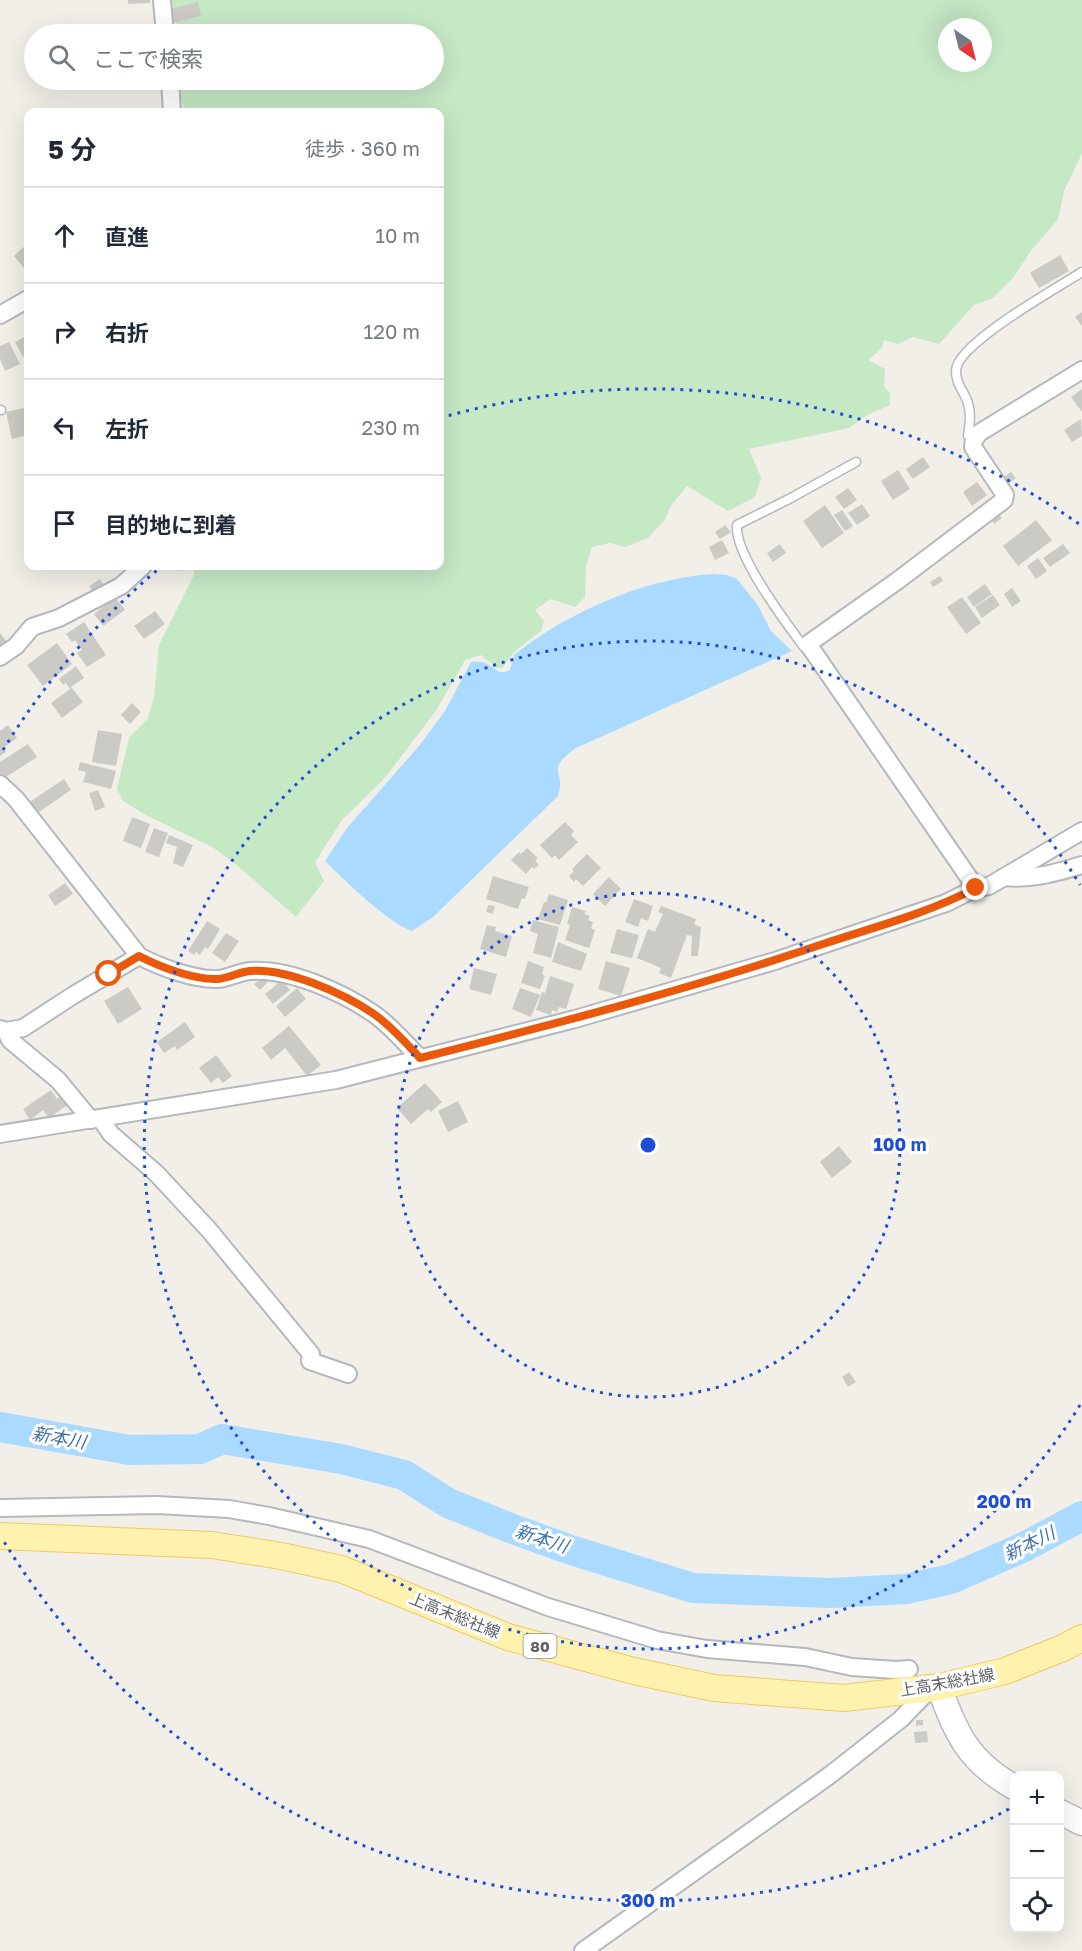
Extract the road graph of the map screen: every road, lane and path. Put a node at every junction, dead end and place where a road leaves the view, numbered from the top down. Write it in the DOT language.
graph roads {
  1 [pos="162,0"];
  2 [pos="164,24"];
  3 [pos="171,90"];
  4 [pos="172,108"];
  5 [pos="1082,272"];
  6 [pos="24,301"];
  7 [pos="0,315"];
  8 [pos="1082,370"];
  9 [pos="974,440"];
  10 [pos="856,462"];
  11 [pos="139,570"];
  12 [pos="804,647"];
  13 [pos="0,657"];
  14 [pos="0,784"];
  15 [pos="1082,831"];
  16 [pos="1082,865"];
  17 [pos="1004,877"];
  18 [pos="976,888"];
  19 [pos="139,956"];
  20 [pos="3,1030"];
  21 [pos="420,1058"];
  22 [pos="95,1119"];
  23 [pos="0,1134"];
  24 [pos="348,1374"];
  25 [pos="0,1508"];
  26 [pos="0,1536"];
  27 [pos="1082,1638"];
  28 [pos="909,1669"];
  29 [pos="935,1687"];
  30 [pos="1010,1785"];
  31 [pos="1064,1814"];
  32 [pos="1082,1823"];
  33 [pos="583,1951"];
  1 -- 2 [label="street"];
  3 -- 4 [label="street"];
  5 -- 9 [label="lane"];
  6 -- 7 [label="street"];
  8 -- 9 [label="street"];
  9 -- 18 [label="street"];
  10 -- 12 [label="lane"];
  11 -- 13 [label="street"];
  14 -- 19 [label="street"];
  15 -- 17 [label="street"];
  16 -- 17 [label="street"];
  17 -- 18 [label="street"];
  18 -- 21 [label="street"];
  19 -- 20 [label="street"];
  19 -- 21 [label="street"];
  20 -- 22 [label="street"];
  21 -- 22 [label="street"];
  22 -- 23 [label="street"];
  22 -- 24 [label="street"];
  25 -- 28 [label="street"];
  26 -- 29 [label="main road, 上高末総社線 / 80"];
  27 -- 29 [label="main road, 上高末総社線 / 80"];
  29 -- 30 [label="street"];
  29 -- 33 [label="street"];
  31 -- 32 [label="street"];
}
